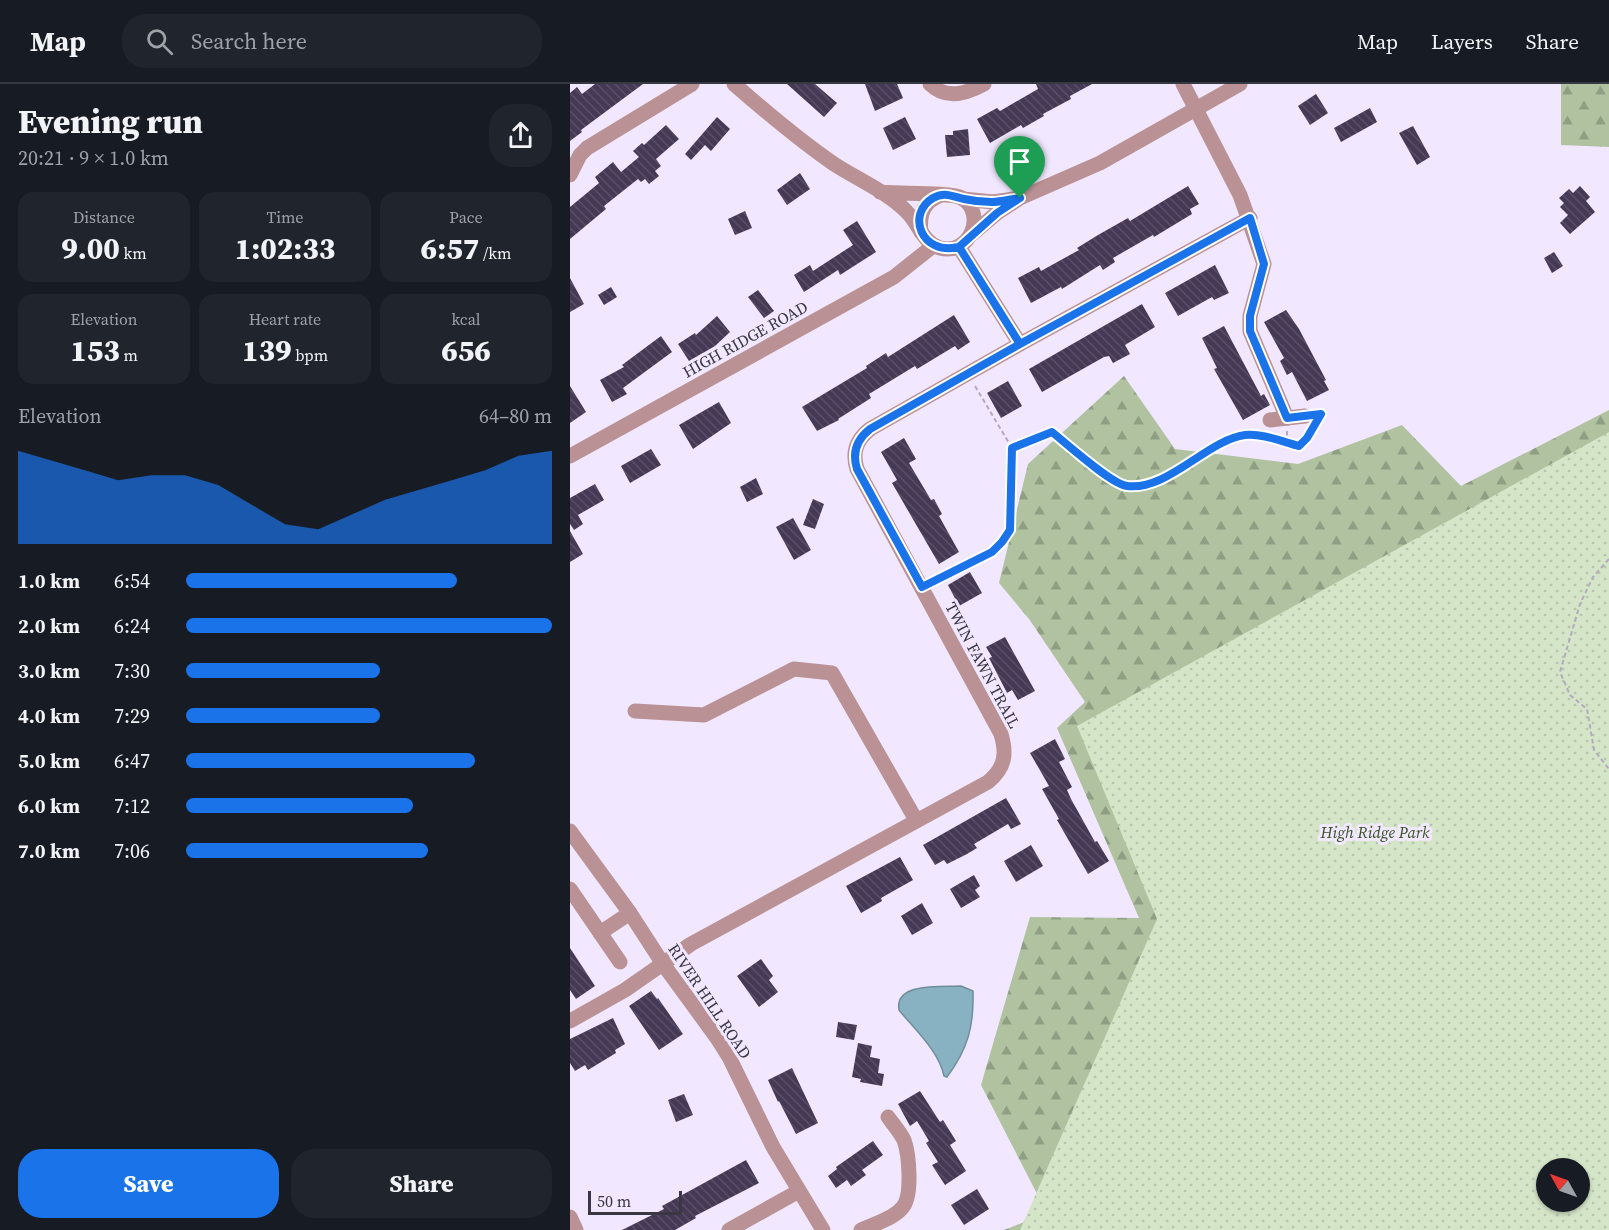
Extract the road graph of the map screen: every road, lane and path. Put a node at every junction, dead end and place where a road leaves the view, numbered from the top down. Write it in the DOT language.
graph roads {
  1 [pos="692,84"];
  2 [pos="734,84"];
  3 [pos="930,84"];
  4 [pos="984,84"];
  5 [pos="1183,84"];
  6 [pos="1240,84"];
  7 [pos="1197,108"];
  8 [pos="570,175"];
  9 [pos="880,192"];
  10 [pos="942,194"];
  11 [pos="1020,198"];
  12 [pos="963,199"];
  13 [pos="1250,218"];
  14 [pos="921,232"];
  15 [pos="972,234"];
  16 [pos="933,246"];
  17 [pos="959,247"];
  18 [pos="1020,344"];
  19 [pos="967,374"];
  20 [pos="1287,418"];
  21 [pos="1310,419"];
  22 [pos="1270,420"];
  23 [pos="1012,448"];
  24 [pos="570,456"];
  25 [pos="1609,559"];
  26 [pos="922,587"];
  27 [pos="635,711"];
  28 [pos="1609,769"];
  29 [pos="916,820"];
  30 [pos="570,831"];
  31 [pos="570,889"];
  32 [pos="630,913"];
  33 [pos="600,933"];
  34 [pos="620,962"];
  35 [pos="663,964"];
  36 [pos="570,1021"];
  37 [pos="888,1117"];
  38 [pos="799,1191"];
  39 [pos="570,1217"];
  40 [pos="576,1230"];
  41 [pos="729,1230"];
  42 [pos="823,1230"];
  43 [pos="861,1230"];
  1 -- 8 [label="street"];
  2 -- 9 [label="street"];
  3 -- 4 [label="street"];
  5 -- 7 [label="street"];
  6 -- 7 [label="street"];
  7 -- 11 [label="street"];
  7 -- 13 [label="street"];
  9 -- 10 [label="street"];
  9 -- 14 [label="street"];
  10 -- 12 [label="street"];
  10 -- 14 [label="street"];
  11 -- 12 [label="street"];
  11 -- 15 [label="street"];
  12 -- 15 [label="street"];
  13 -- 18 [label="street, TWIN FAWN TRAIL"];
  13 -- 20 [label="street"];
  14 -- 16 [label="street"];
  15 -- 17 [label="street"];
  16 -- 17 [label="street"];
  16 -- 24 [label="street, HIGH RIDGE ROAD"];
  17 -- 18 [label="street"];
  18 -- 19 [label="street, TWIN FAWN TRAIL"];
  19 -- 23 [label="path"];
  19 -- 26 [label="street, TWIN FAWN TRAIL"];
  20 -- 21 [label="street"];
  20 -- 22 [label="street"];
  21 -- 23 [label="path"];
  23 -- 26 [label="path"];
  25 -- 28 [label="path"];
  26 -- 29 [label="street, TWIN FAWN TRAIL"];
  27 -- 29 [label="street"];
  29 -- 35 [label="street, TWIN FAWN TRAIL"];
  30 -- 32 [label="street, RIVER HILL ROAD"];
  31 -- 33 [label="street"];
  32 -- 33 [label="street"];
  32 -- 35 [label="street, RIVER HILL ROAD"];
  33 -- 34 [label="street"];
  35 -- 36 [label="street, TWIN FAWN TRAIL"];
  35 -- 38 [label="street, RIVER HILL ROAD"];
  37 -- 43 [label="street"];
  38 -- 41 [label="street"];
  38 -- 42 [label="street, RIVER HILL ROAD"];
  39 -- 40 [label="street"];
}
